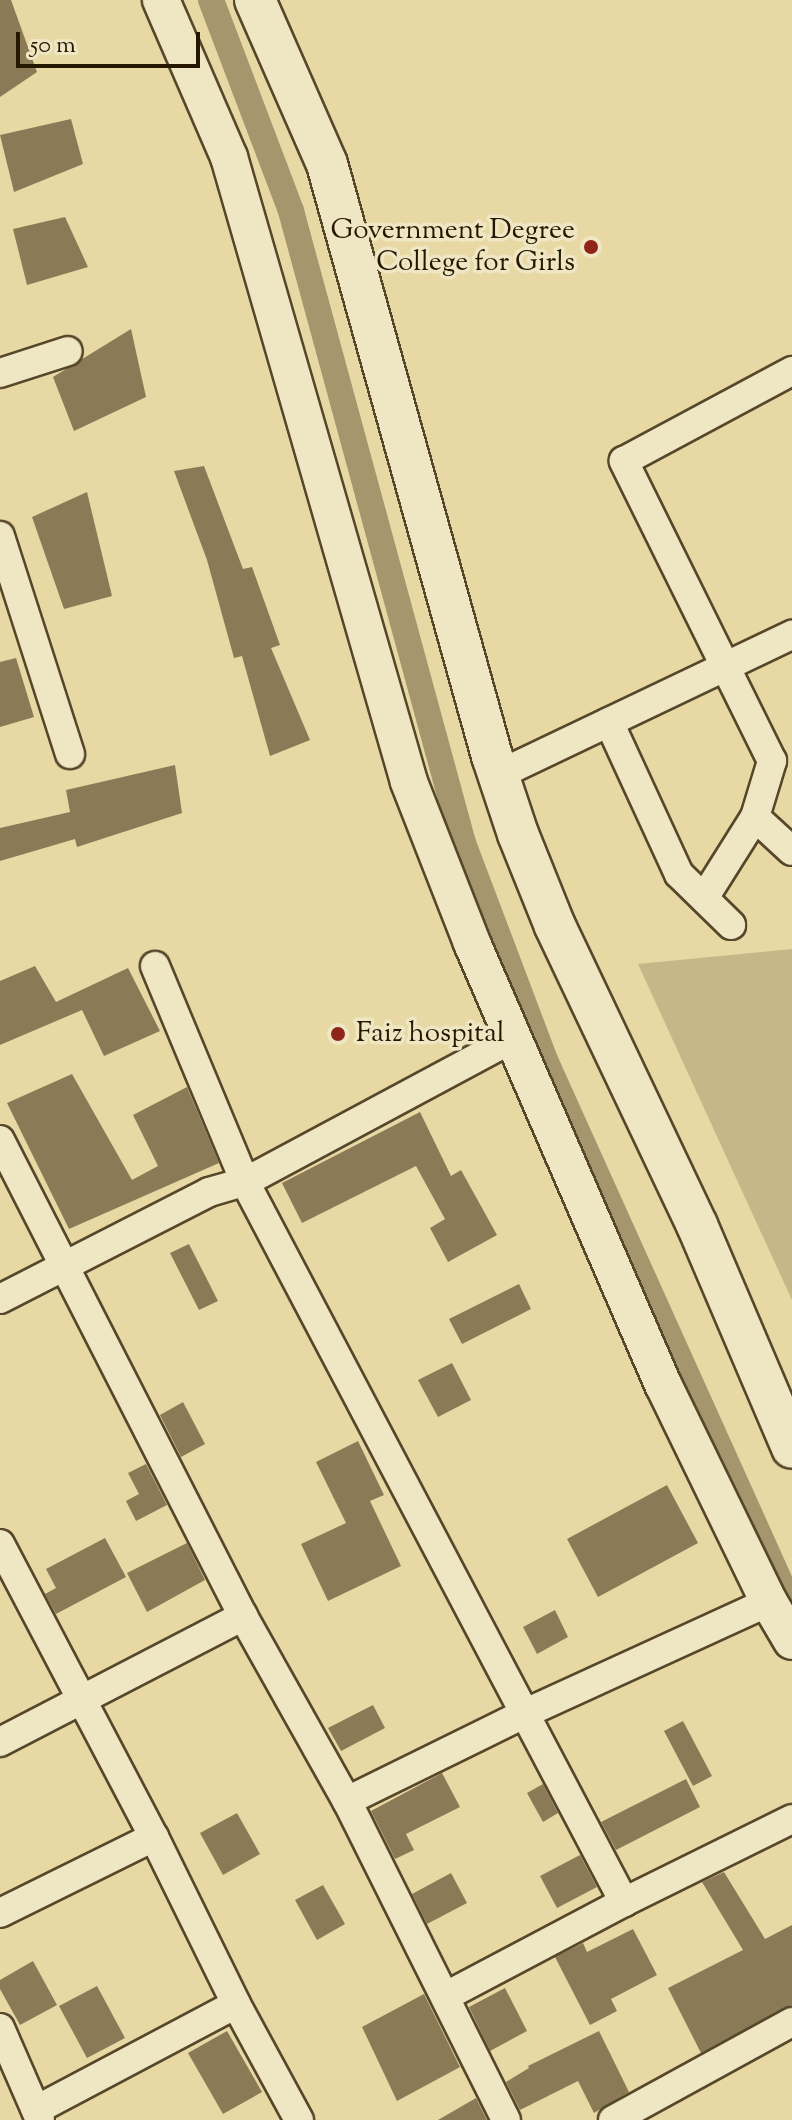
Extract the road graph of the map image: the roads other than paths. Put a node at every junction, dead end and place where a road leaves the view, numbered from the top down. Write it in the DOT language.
graph roads {
  1 [pos="161,0"];
  2 [pos="255,0"];
  3 [pos="68,351"];
  4 [pos="792,371"];
  5 [pos="0,373"];
  6 [pos="0,536"];
  7 [pos="792,635"];
  8 [pos="728,666"];
  9 [pos="609,722"];
  10 [pos="70,754"];
  11 [pos="498,775"];
  12 [pos="755,817"];
  13 [pos="792,851"];
  14 [pos="704,898"];
  15 [pos="731,925"];
  16 [pos="155,966"];
  17 [pos="513,1038"];
  18 [pos="0,1140"];
  19 [pos="245,1182"];
  20 [pos="64,1266"];
  21 [pos="0,1299"];
  22 [pos="792,1448"];
  23 [pos="0,1544"];
  24 [pos="769,1602"];
  25 [pos="243,1616"];
  26 [pos="792,1641"];
  27 [pos="82,1699"];
  28 [pos="526,1713"];
  29 [pos="0,1742"];
  30 [pos="347,1801"];
  31 [pos="792,1819"];
  32 [pos="154,1837"];
  33 [pos="624,1902"];
  34 [pos="0,1913"];
  35 [pos="446,1996"];
  36 [pos="236,2004"];
  37 [pos="792,2022"];
  38 [pos="0,2028"];
  39 [pos="38,2115"];
  40 [pos="299,2120"];
  41 [pos="506,2120"];
  42 [pos="613,2120"];
  1 -- 17 [label="street"];
  2 -- 11 [label="main road"];
  3 -- 5 [label="street"];
  4 -- 8 [label="street"];
  6 -- 10 [label="street"];
  7 -- 8 [label="street"];
  8 -- 9 [label="street"];
  8 -- 12 [label="street"];
  9 -- 11 [label="street"];
  9 -- 14 [label="street"];
  11 -- 22 [label="main road"];
  12 -- 13 [label="street"];
  12 -- 14 [label="street"];
  14 -- 15 [label="street"];
  16 -- 19 [label="street"];
  17 -- 19 [label="street"];
  17 -- 24 [label="street"];
  18 -- 20 [label="street"];
  19 -- 20 [label="street"];
  19 -- 28 [label="street"];
  20 -- 21 [label="street"];
  20 -- 25 [label="street"];
  23 -- 27 [label="street"];
  24 -- 26 [label="street"];
  24 -- 28 [label="street"];
  25 -- 27 [label="street"];
  25 -- 30 [label="street"];
  27 -- 29 [label="street"];
  27 -- 32 [label="street"];
  28 -- 30 [label="street"];
  28 -- 33 [label="street"];
  30 -- 35 [label="street"];
  31 -- 33 [label="street"];
  32 -- 34 [label="street"];
  32 -- 36 [label="street"];
  33 -- 35 [label="street"];
  35 -- 41 [label="street"];
  36 -- 39 [label="street"];
  36 -- 40 [label="street"];
  37 -- 42 [label="street"];
  38 -- 39 [label="street"];
}
